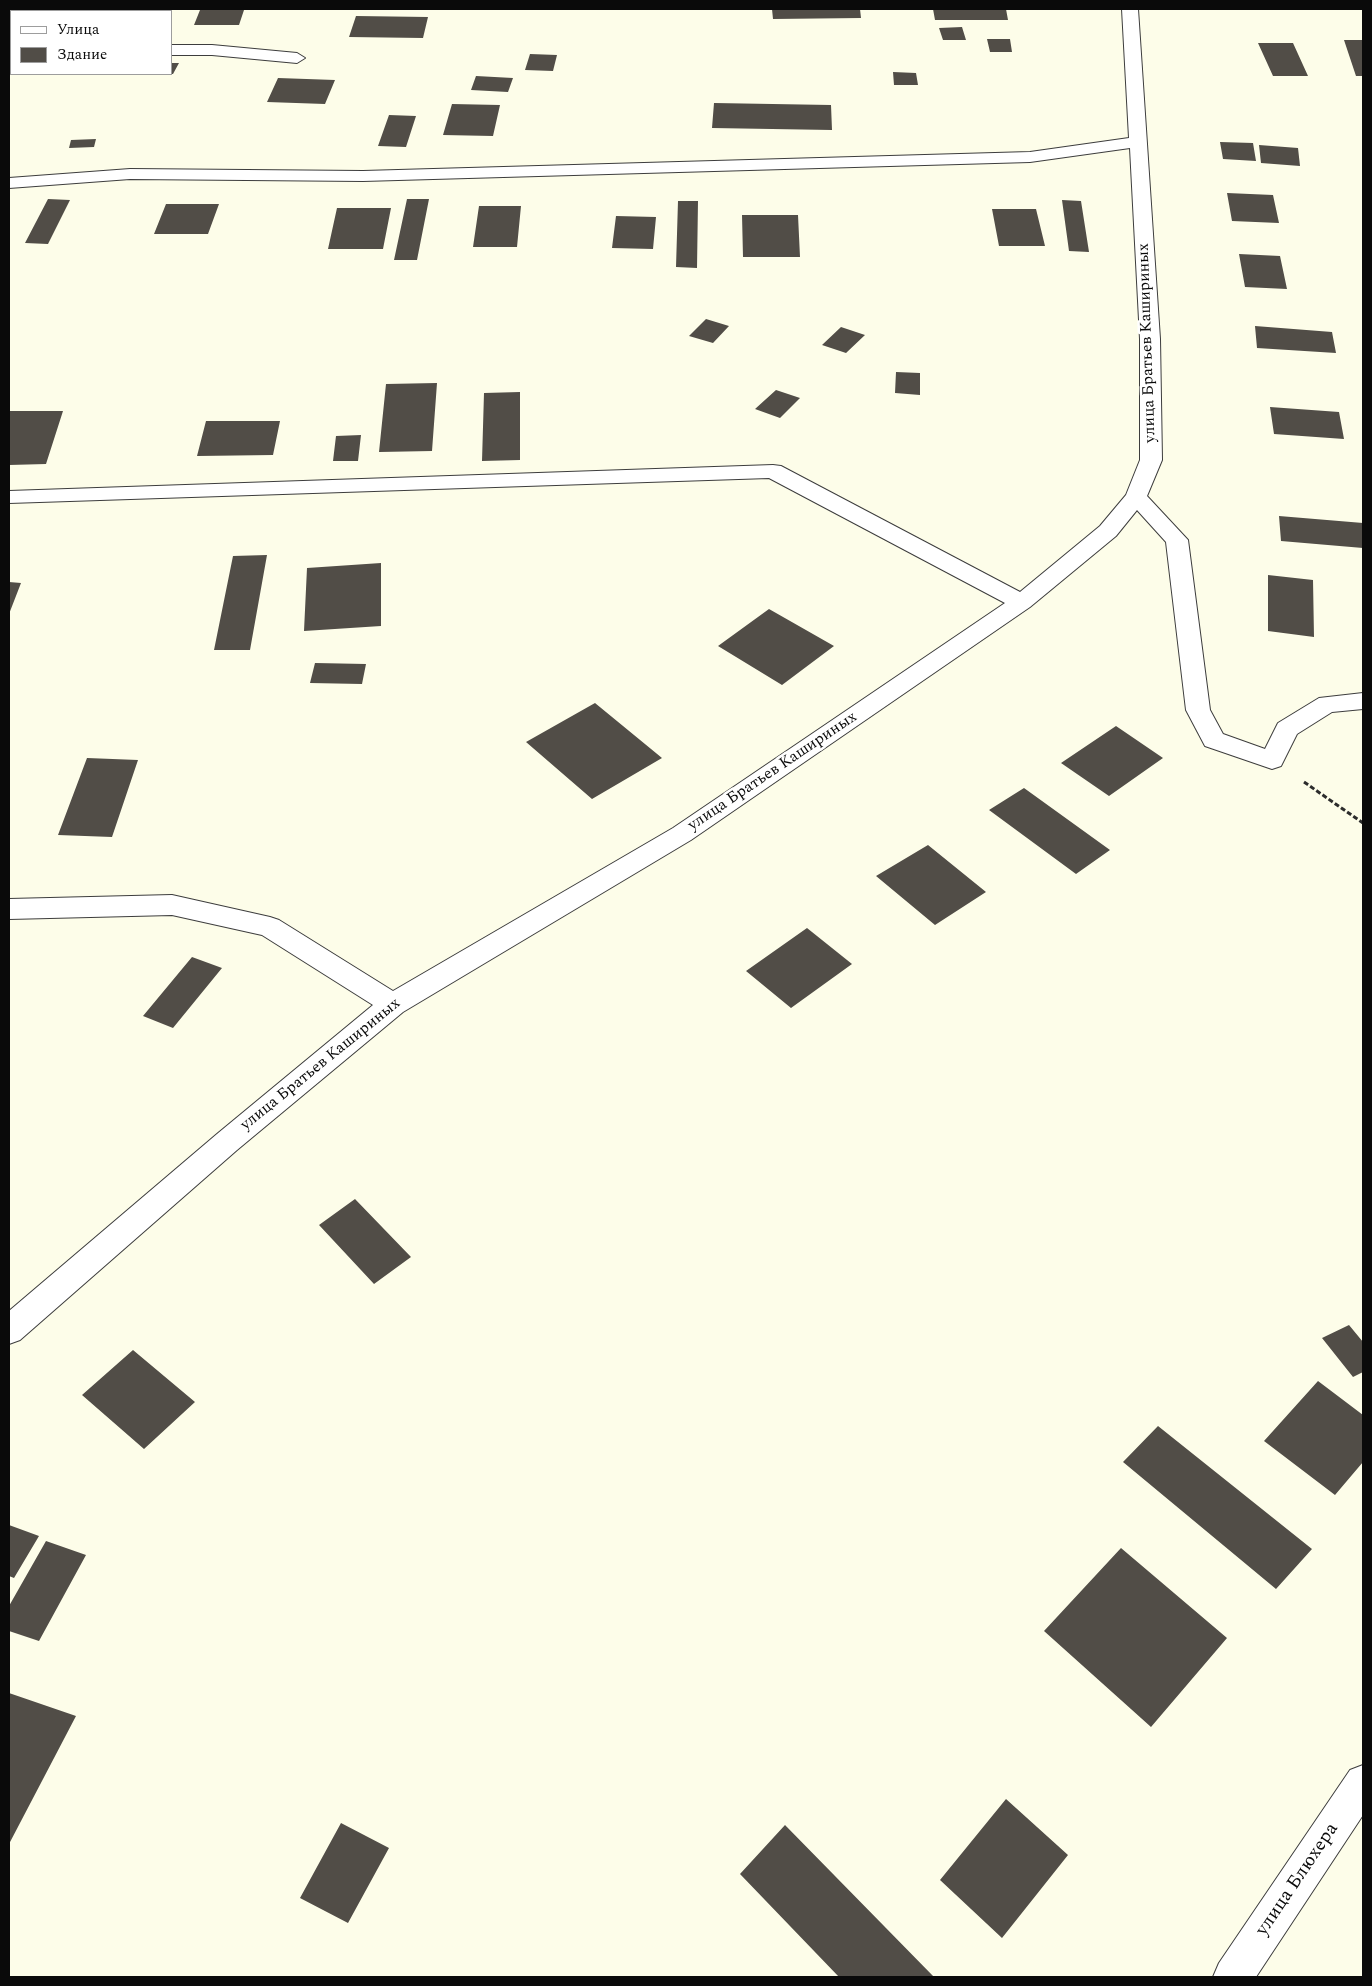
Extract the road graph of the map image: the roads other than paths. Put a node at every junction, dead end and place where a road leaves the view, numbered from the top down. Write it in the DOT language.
graph roads {
  1 [pos="1130,9"];
  2 [pos="172,50"];
  3 [pos="297,58"];
  4 [pos="1138,142"];
  5 [pos="9,183"];
  6 [pos="9,497"];
  7 [pos="1136,497"];
  8 [pos="1022,602"];
  9 [pos="1363,701"];
  10 [pos="9,909"];
  11 [pos="393,1004"];
  12 [pos="9,1330"];
  13 [pos="1363,1783"];
  14 [pos="1233,1977"];
  1 -- 4 [label="street, улица Братьев Кашириных"];
  2 -- 3 [label="street"];
  4 -- 5 [label="street"];
  4 -- 7 [label="street, улица Братьев Кашириных"];
  6 -- 8 [label="street"];
  7 -- 8 [label="street, улица Братьев Кашириных"];
  7 -- 9 [label="street"];
  8 -- 11 [label="street, улица Братьев Кашириных"];
  10 -- 11 [label="street"];
  11 -- 12 [label="street, улица Братьев Кашириных"];
  13 -- 14 [label="street, улица Блюхера"];
}
